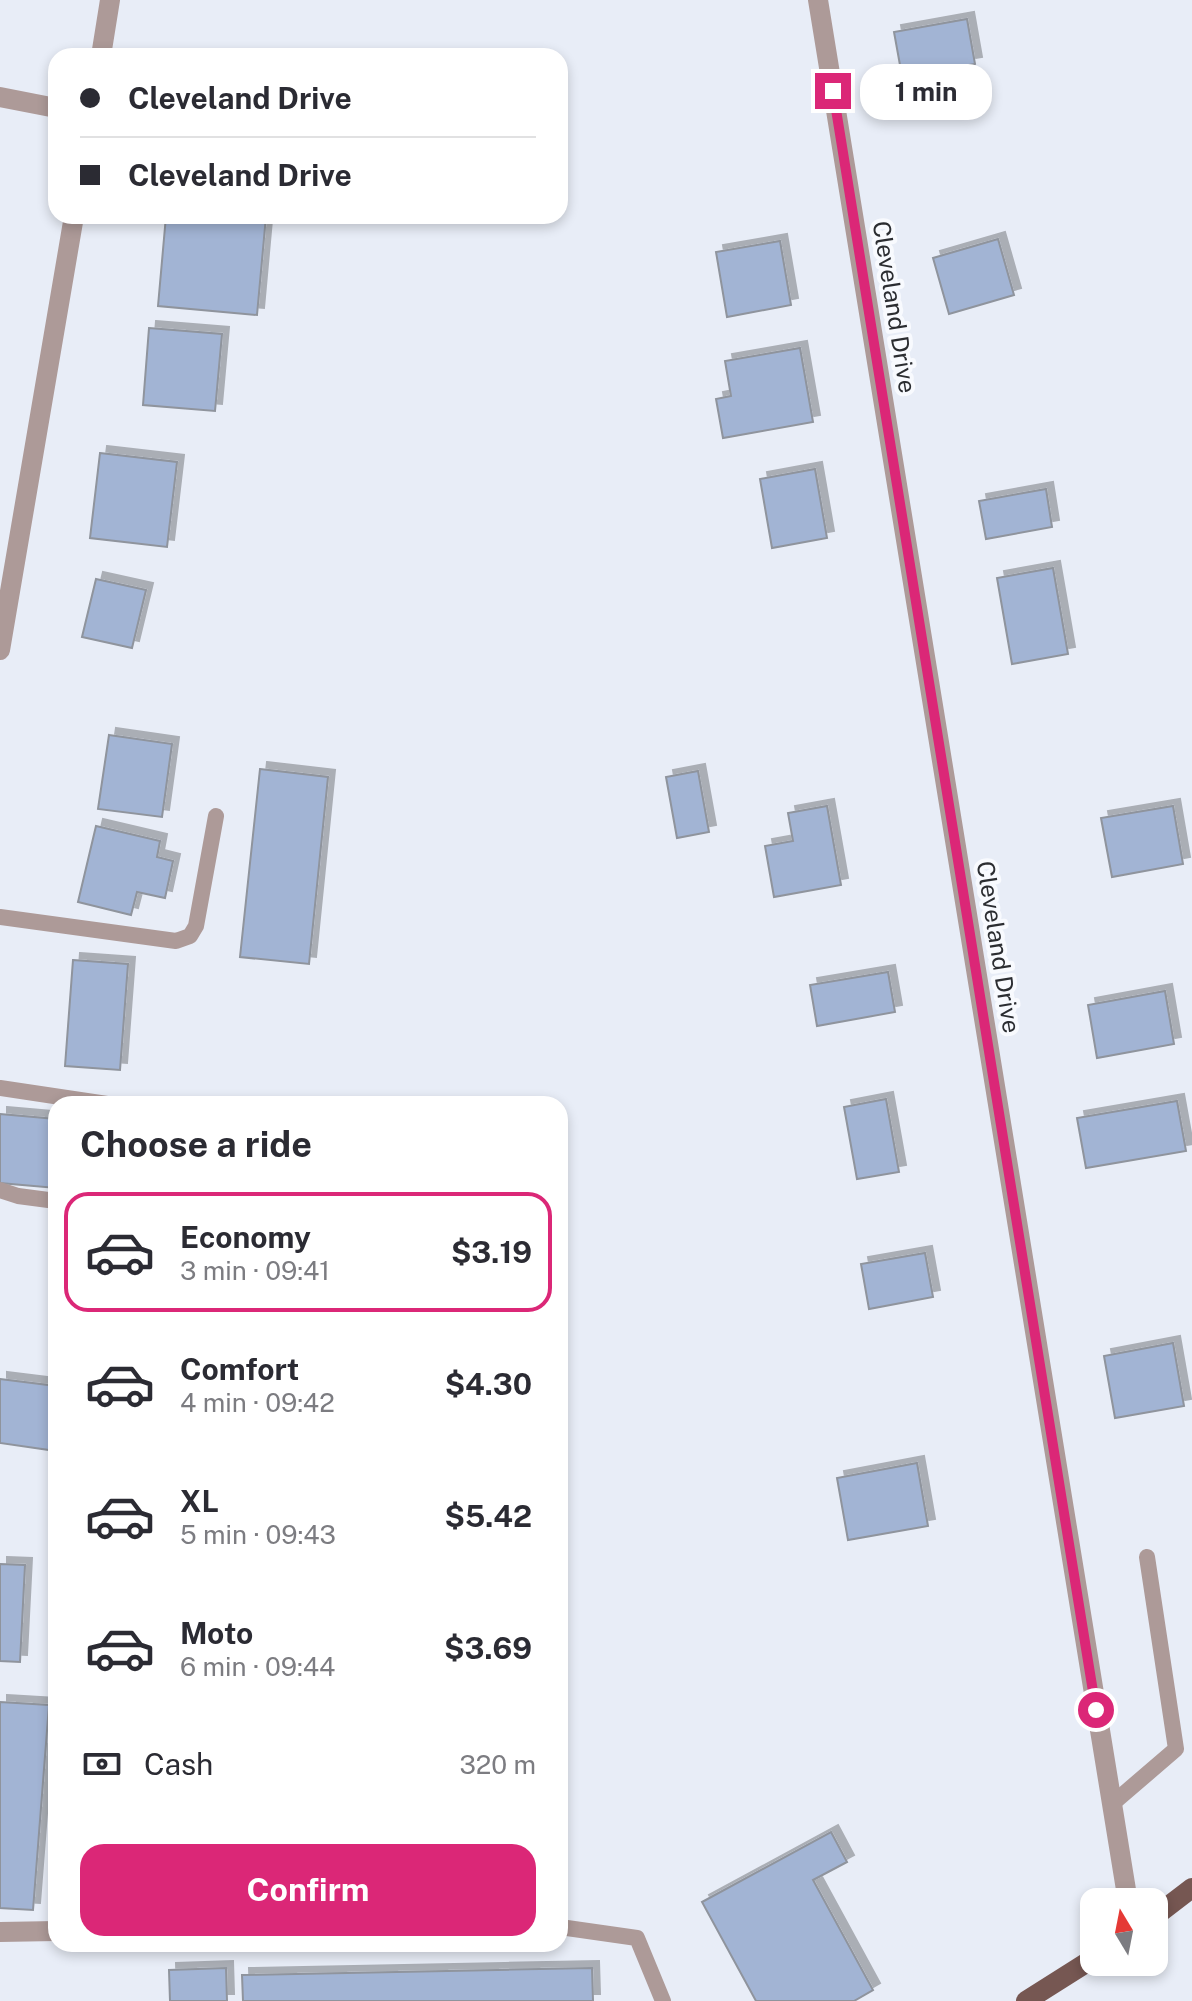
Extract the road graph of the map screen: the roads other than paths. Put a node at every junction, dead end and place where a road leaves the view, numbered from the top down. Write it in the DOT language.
graph roads {
  1 [pos="110,0"];
  2 [pos="818,0"];
  3 [pos="102,48"];
  4 [pos="0,97"];
  5 [pos="48,106"];
  6 [pos="73,224"];
  7 [pos="0,650"];
  8 [pos="216,816"];
  9 [pos="0,917"];
  10 [pos="0,1088"];
  11 [pos="54,1096"];
  12 [pos="0,1190"];
  13 [pos="48,1200"];
  14 [pos="1147,1557"];
  15 [pos="1112,1804"];
  16 [pos="1126,1888"];
  17 [pos="1192,1888"];
  18 [pos="1168,1906"];
  19 [pos="568,1928"];
  20 [pos="48,1931"];
  21 [pos="0,1932"];
  22 [pos="1080,1967"];
  23 [pos="663,2001"];
  24 [pos="1026,2001"];
  1 -- 3 [label="street"];
  2 -- 15 [label="street, Cleveland Drive"];
  4 -- 5 [label="street"];
  6 -- 7 [label="street"];
  8 -- 9 [label="lane"];
  10 -- 11 [label="lane"];
  12 -- 13 [label="lane"];
  14 -- 15 [label="lane"];
  15 -- 16 [label="street, Cleveland Drive"];
  17 -- 18 [label="main road"];
  19 -- 23 [label="lane"];
  20 -- 21 [label="street"];
  22 -- 24 [label="main road"];
}
